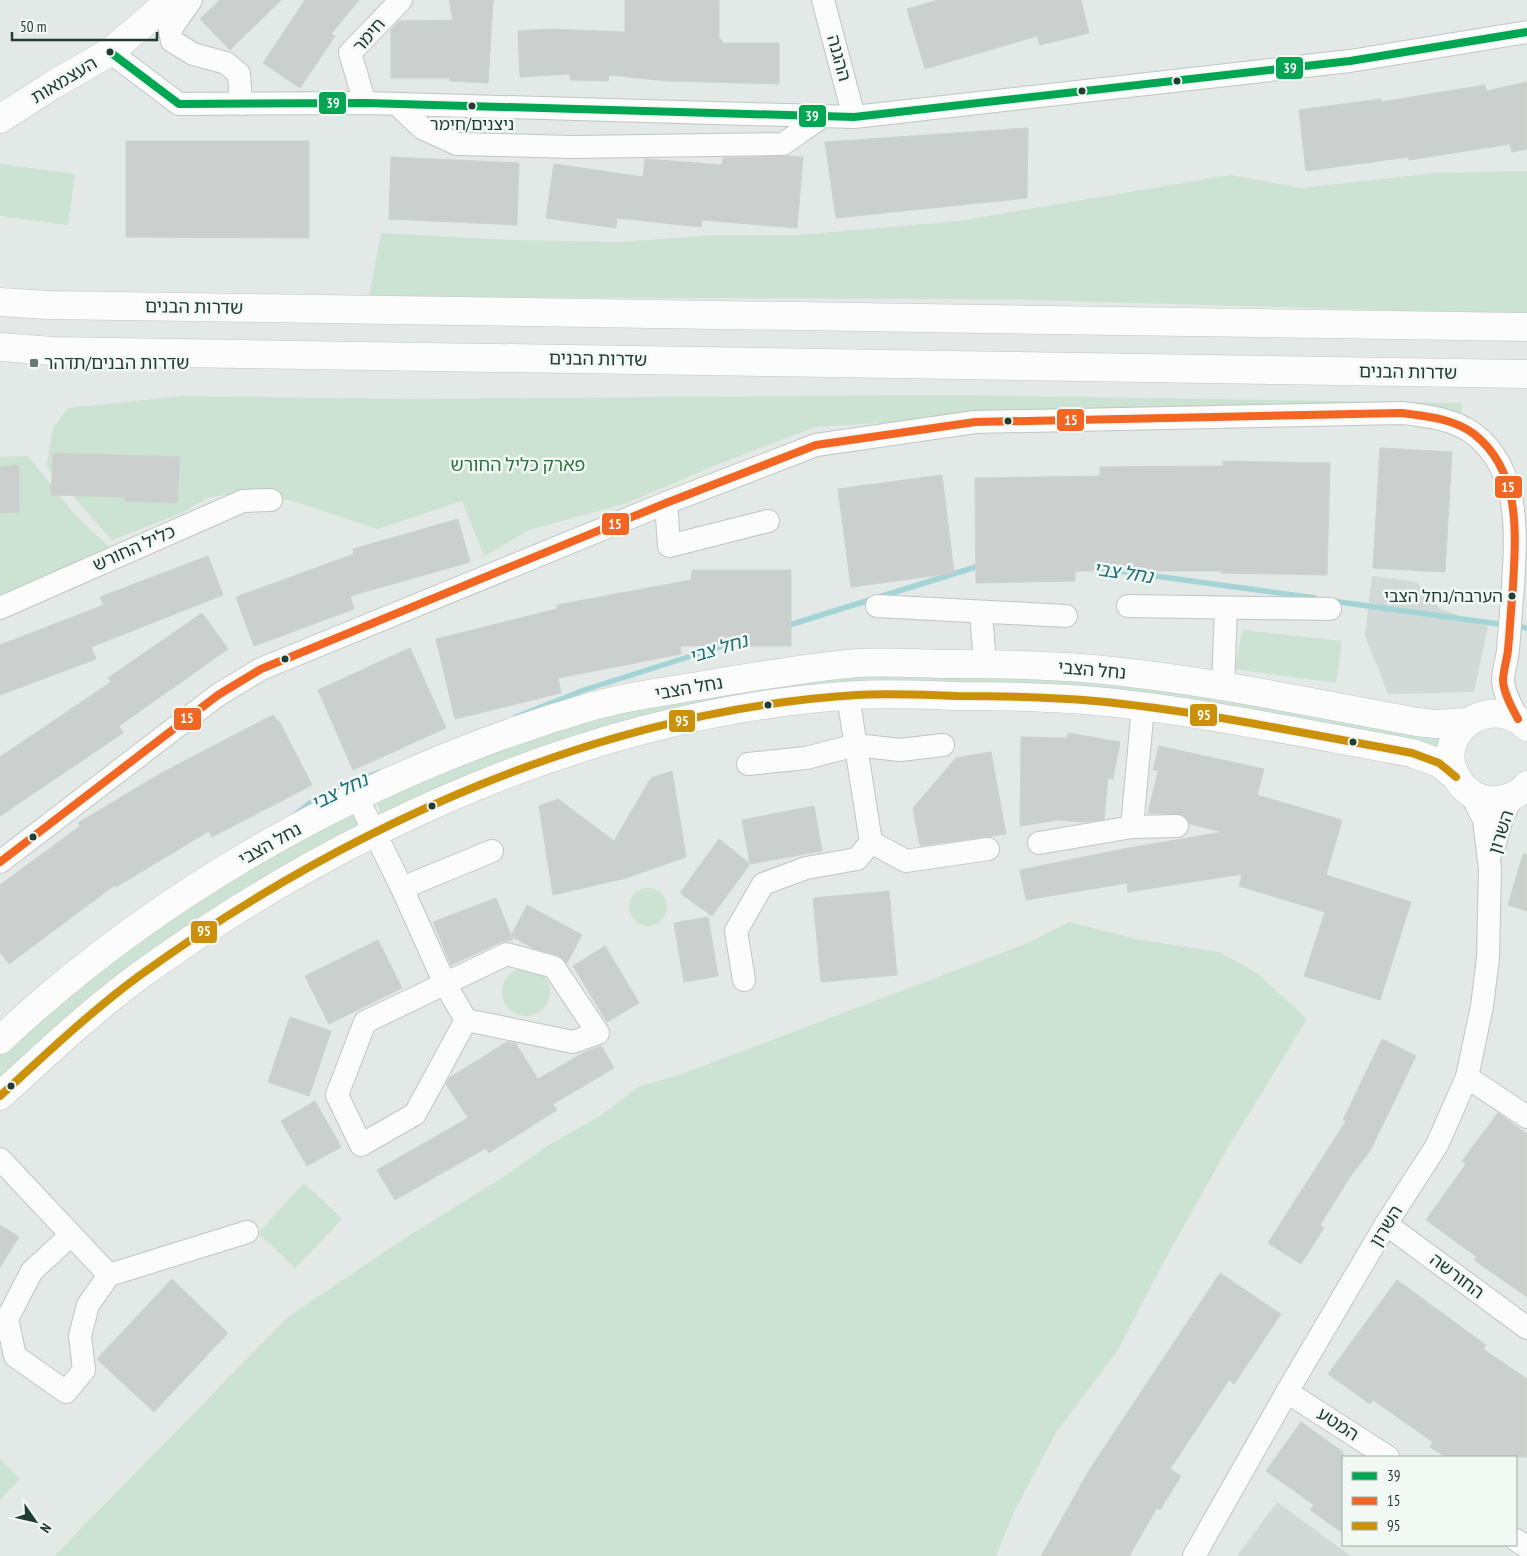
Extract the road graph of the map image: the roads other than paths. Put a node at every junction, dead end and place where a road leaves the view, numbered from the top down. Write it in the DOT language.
graph roads {
  1 [pos="171,0"];
  2 [pos="191,0"];
  3 [pos="401,0"];
  4 [pos="823,0"];
  5 [pos="1527,32"];
  6 [pos="110,52"];
  7 [pos="365,103"];
  8 [pos="241,104"];
  9 [pos="397,104"];
  10 [pos="823,116"];
  11 [pos="854,117"];
  12 [pos="0,120"];
  13 [pos="0,302"];
  14 [pos="1527,328"];
  15 [pos="0,346"];
  16 [pos="1527,374"];
  17 [pos="271,500"];
  18 [pos="666,503"];
  19 [pos="768,521"];
  20 [pos="1520,576"];
  21 [pos="877,606"];
  22 [pos="1128,606"];
  23 [pos="0,608"];
  24 [pos="1226,608"];
  25 [pos="1330,609"];
  26 [pos="981,612"];
  27 [pos="1066,616"];
  28 [pos="1508,652"];
  29 [pos="985,664"];
  30 [pos="1223,686"];
  31 [pos="848,696"];
  32 [pos="1143,707"];
  33 [pos="1474,719"];
  34 [pos="1522,723"];
  35 [pos="856,745"];
  36 [pos="943,745"];
  37 [pos="748,764"];
  38 [pos="1463,785"];
  39 [pos="1523,789"];
  40 [pos="357,797"];
  41 [pos="1177,826"];
  42 [pos="1132,827"];
  43 [pos="374,833"];
  44 [pos="871,842"];
  45 [pos="1039,843"];
  46 [pos="988,849"];
  47 [pos="492,851"];
  48 [pos="0,862"];
  49 [pos="1490,869"];
  50 [pos="402,888"];
  51 [pos="744,980"];
  52 [pos="445,984"];
  53 [pos="466,1020"];
  54 [pos="0,1040"];
  55 [pos="1467,1077"];
  56 [pos="0,1096"];
  57 [pos="1527,1116"];
  58 [pos="0,1159"];
  59 [pos="1386,1224"];
  60 [pos="247,1232"];
  61 [pos="71,1235"];
  62 [pos="110,1275"];
  63 [pos="1527,1328"];
  64 [pos="1287,1392"];
  65 [pos="1386,1456"];
  66 [pos="1194,1556"];
  1 -- 6 [label="street, העצמאות"];
  2 -- 8 [label="street"];
  3 -- 7 [label="street, חימר"];
  4 -- 11 [label="street, ההגנה"];
  5 -- 11 [label="street"];
  6 -- 8 [label="street"];
  6 -- 12 [label="street, העצמאות"];
  7 -- 8 [label="street"];
  7 -- 9 [label="street"];
  9 -- 10 [label="street"];
  9 -- 10 [label="street"];
  10 -- 11 [label="street"];
  13 -- 14 [label="street, שדרות הבנים"];
  15 -- 16 [label="street, שדרות הבנים"];
  17 -- 23 [label="street, כליל החורש"];
  18 -- 19 [label="street"];
  18 -- 20 [label="street"];
  18 -- 48 [label="street"];
  20 -- 28 [label="street"];
  21 -- 26 [label="street"];
  22 -- 24 [label="street"];
  24 -- 25 [label="street"];
  24 -- 30 [label="street"];
  26 -- 27 [label="street"];
  26 -- 29 [label="street"];
  28 -- 33 [label="street"];
  28 -- 34 [label="street"];
  29 -- 30 [label="street, נחל הצבי"];
  29 -- 40 [label="street, נחל הצבי"];
  30 -- 33 [label="street, נחל הצבי"];
  31 -- 32 [label="street, נחל הצבי"];
  31 -- 35 [label="street"];
  31 -- 43 [label="street, נחל הצבי"];
  32 -- 38 [label="street, נחל הצבי"];
  32 -- 42 [label="street"];
  33 -- 34 [label="street, נחל הצבי"];
  33 -- 38 [label="street"];
  35 -- 36 [label="street"];
  35 -- 37 [label="street"];
  35 -- 44 [label="street"];
  38 -- 39 [label="street, נחל הצבי"];
  38 -- 49 [label="street, השרון"];
  39 -- 49 [label="street, השרון"];
  40 -- 43 [label="street"];
  40 -- 54 [label="street, נחל הצבי"];
  41 -- 42 [label="street"];
  42 -- 45 [label="street"];
  43 -- 50 [label="street"];
  43 -- 56 [label="street, נחל הצבי"];
  44 -- 46 [label="street"];
  44 -- 51 [label="street"];
  47 -- 50 [label="street"];
  49 -- 55 [label="street, השרון"];
  50 -- 52 [label="street"];
  52 -- 53 [label="street"];
  52 -- 53 [label="street"];
  52 -- 53 [label="street"];
  55 -- 57 [label="street"];
  55 -- 59 [label="street, השרון"];
  58 -- 61 [label="street"];
  59 -- 63 [label="street, החורשה"];
  59 -- 64 [label="street, השרון"];
  60 -- 62 [label="street"];
  61 -- 62 [label="street"];
  61 -- 62 [label="street"];
  64 -- 65 [label="street, המטע"];
  64 -- 66 [label="street, השרון"];
}
